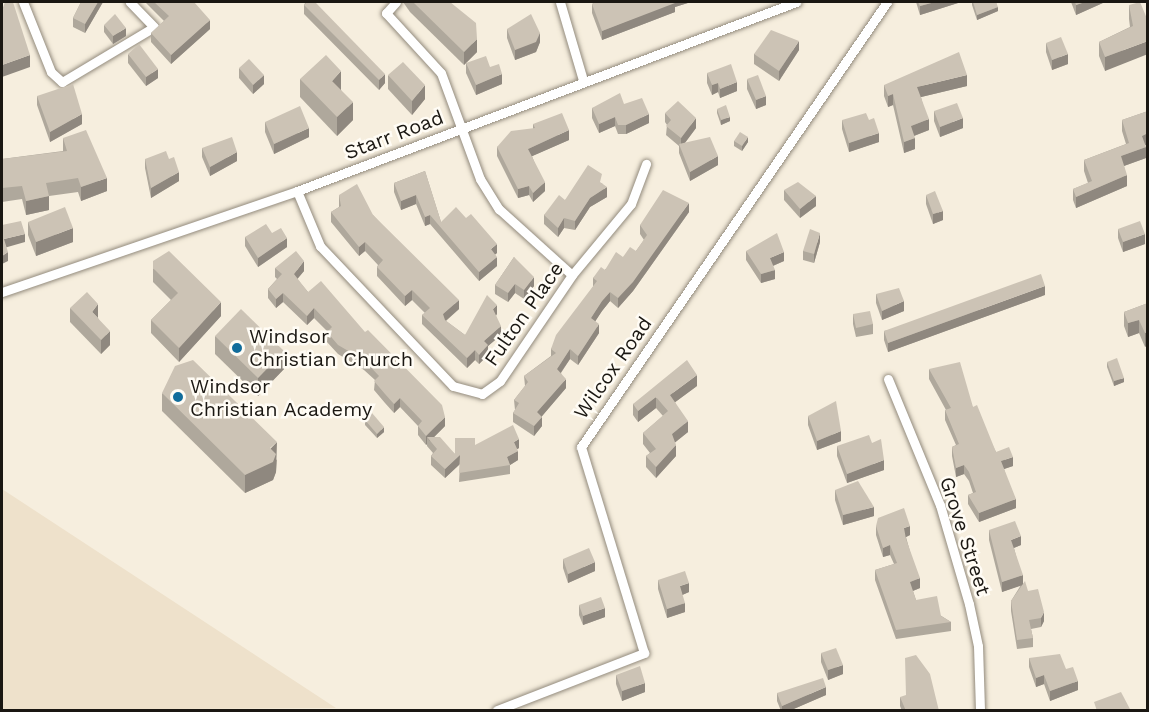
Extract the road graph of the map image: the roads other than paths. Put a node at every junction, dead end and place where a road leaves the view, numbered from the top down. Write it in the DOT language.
graph roads {
  1 [pos="23,2"];
  2 [pos="130,2"];
  3 [pos="396,2"];
  4 [pos="560,2"];
  5 [pos="796,2"];
  6 [pos="887,2"];
  7 [pos="583,80"];
  8 [pos="463,128"];
  9 [pos="646,164"];
  10 [pos="297,191"];
  11 [pos="572,275"];
  12 [pos="2,292"];
  13 [pos="888,379"];
  14 [pos="496,711"];
  15 [pos="980,711"];
  1 -- 2 [label="street"];
  3 -- 8 [label="street"];
  4 -- 7 [label="street"];
  5 -- 7 [label="street, Starr Road"];
  6 -- 14 [label="street, Wilcox Road"];
  7 -- 8 [label="street, Starr Road"];
  8 -- 10 [label="street, Starr Road"];
  8 -- 11 [label="street"];
  9 -- 11 [label="street, Fulton Place"];
  10 -- 11 [label="street, Fulton Place"];
  10 -- 12 [label="street, Starr Road"];
  13 -- 15 [label="street, Grove Street"];
}
